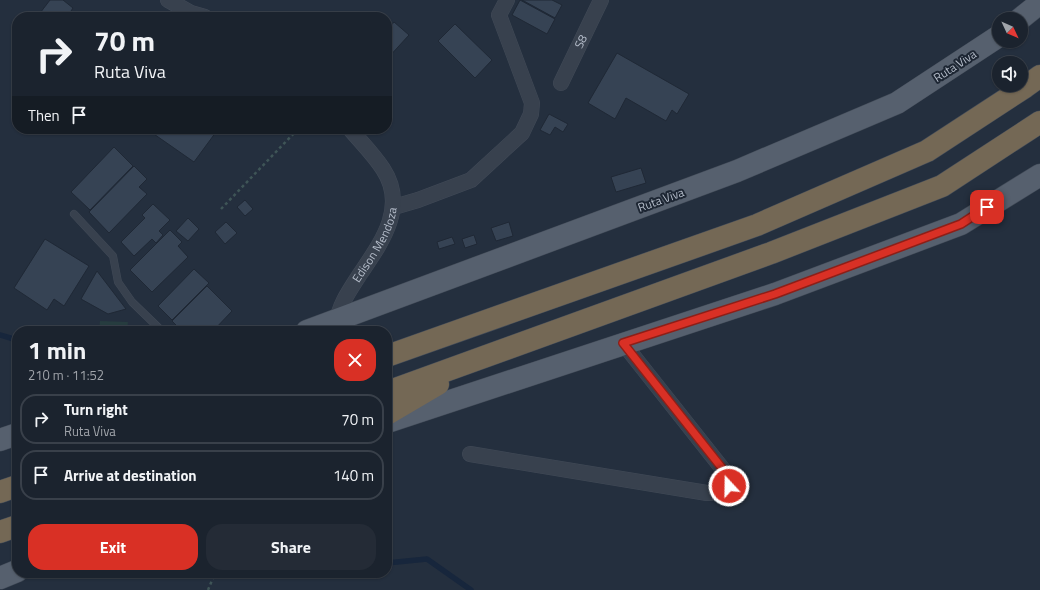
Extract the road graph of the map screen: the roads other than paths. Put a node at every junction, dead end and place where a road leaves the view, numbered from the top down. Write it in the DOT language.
graph roads {
  1 [pos="168,0"];
  2 [pos="507,0"];
  3 [pos="601,0"];
  4 [pos="1040,3"];
  5 [pos="189,12"];
  6 [pos="1028,13"];
  7 [pos="992,41"];
  8 [pos="1040,76"];
  9 [pos="561,83"];
  10 [pos="1040,122"];
  11 [pos="354,134"];
  12 [pos="1040,174"];
  13 [pos="394,207"];
  14 [pos="74,214"];
  15 [pos="337,321"];
  16 [pos="157,326"];
  17 [pos="322,326"];
  18 [pos="623,343"];
  19 [pos="392,354"];
  20 [pos="487,356"];
  21 [pos="392,390"];
  22 [pos="392,411"];
  23 [pos="392,420"];
  24 [pos="12,436"];
  25 [pos="0,440"];
  26 [pos="470,454"];
  27 [pos="12,488"];
  28 [pos="0,492"];
  29 [pos="12,528"];
  30 [pos="0,532"];
  31 [pos="12,573"];
  32 [pos="0,578"];
  1 -- 5 [label="street"];
  2 -- 13 [label="street"];
  3 -- 9 [label="street, S8"];
  4 -- 6 [label="main road"];
  7 -- 15 [label="main road, Ruta Viva"];
  8 -- 19 [label="highway"];
  10 -- 20 [label="highway"];
  11 -- 13 [label="street, Edison Mendoza"];
  12 -- 18 [label="main road"];
  13 -- 15 [label="street, Edison Mendoza"];
  14 -- 16 [label="lane"];
  15 -- 17 [label="main road, Ruta Viva"];
  18 -- 23 [label="main road"];
  18 -- 26 [label="street"];
  20 -- 21 [label="highway"];
  20 -- 22 [label="highway"];
  24 -- 25 [label="main road"];
  27 -- 28 [label="highway"];
  29 -- 30 [label="highway"];
  31 -- 32 [label="main road"];
}
